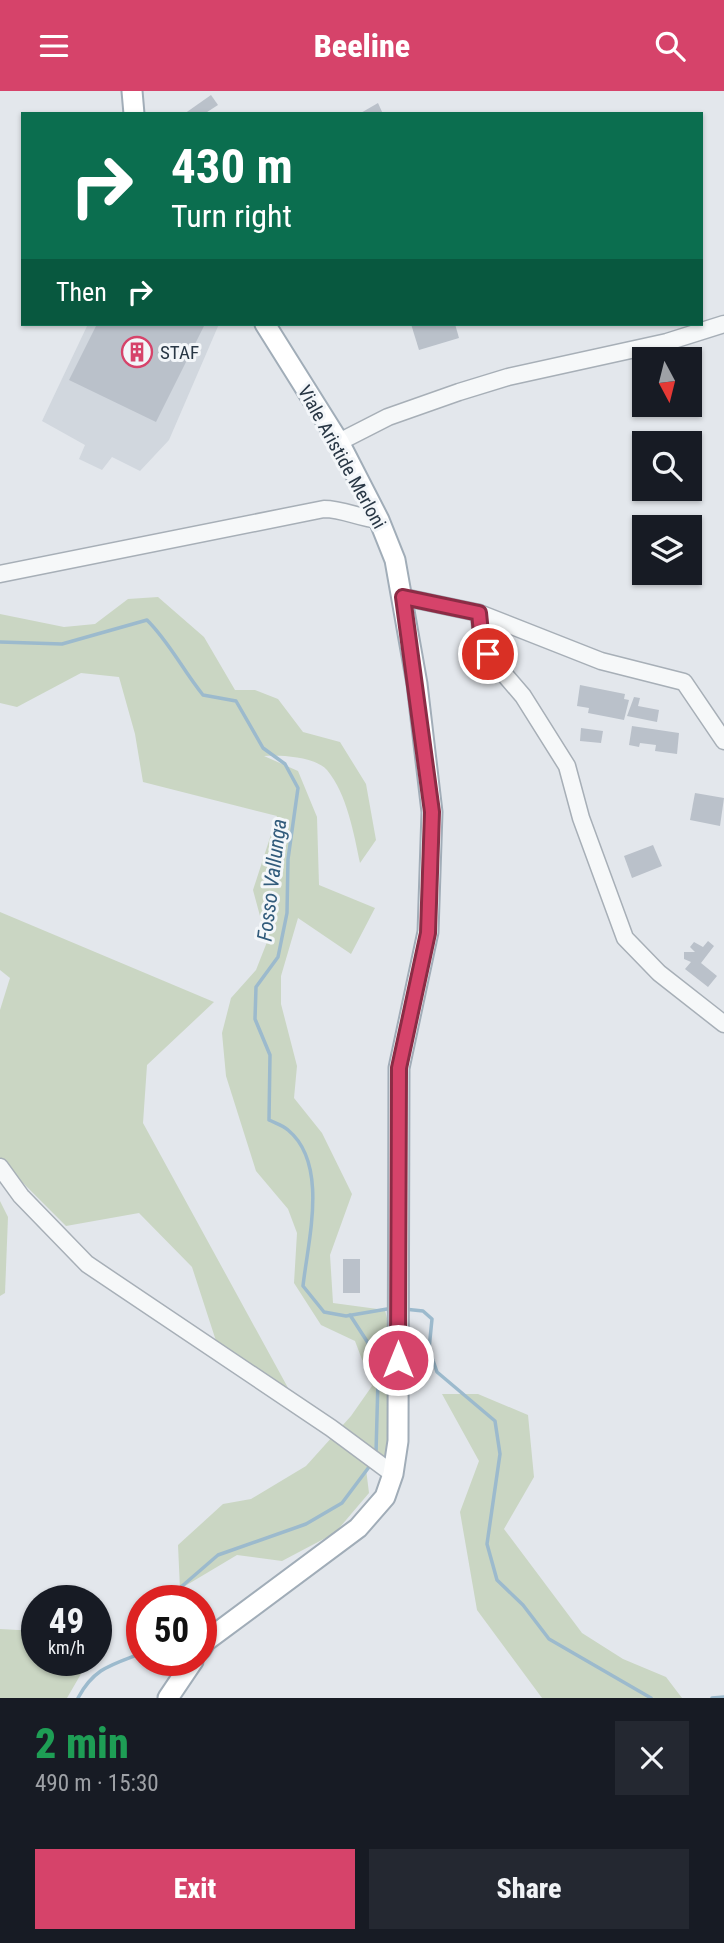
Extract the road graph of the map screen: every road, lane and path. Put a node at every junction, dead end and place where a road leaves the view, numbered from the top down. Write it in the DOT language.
graph roads {
  1 [pos="132,91"];
  2 [pos="134,112"];
  3 [pos="724,324"];
  4 [pos="266,326"];
  5 [pos="339,442"];
  6 [pos="379,520"];
  7 [pos="0,574"];
  8 [pos="403,597"];
  9 [pos="479,613"];
  10 [pos="724,741"];
  11 [pos="724,1024"];
  12 [pos="0,1167"];
  13 [pos="380,1464"];
  14 [pos="217,1633"];
  15 [pos="183,1676"];
  16 [pos="168,1698"];
  1 -- 2 [label="main road"];
  3 -- 5 [label="street"];
  4 -- 5 [label="main road, Viale Aristide Merloni"];
  5 -- 6 [label="main road, Viale Aristide Merloni"];
  6 -- 7 [label="street"];
  6 -- 8 [label="main road, Viale Aristide Merloni"];
  8 -- 9 [label="street"];
  8 -- 13 [label="main road, Viale Aristide Merloni"];
  9 -- 10 [label="street"];
  9 -- 11 [label="street"];
  12 -- 13 [label="street"];
  13 -- 14 [label="main road, Viale Aristide Merloni"];
  15 -- 16 [label="main road"];
}
